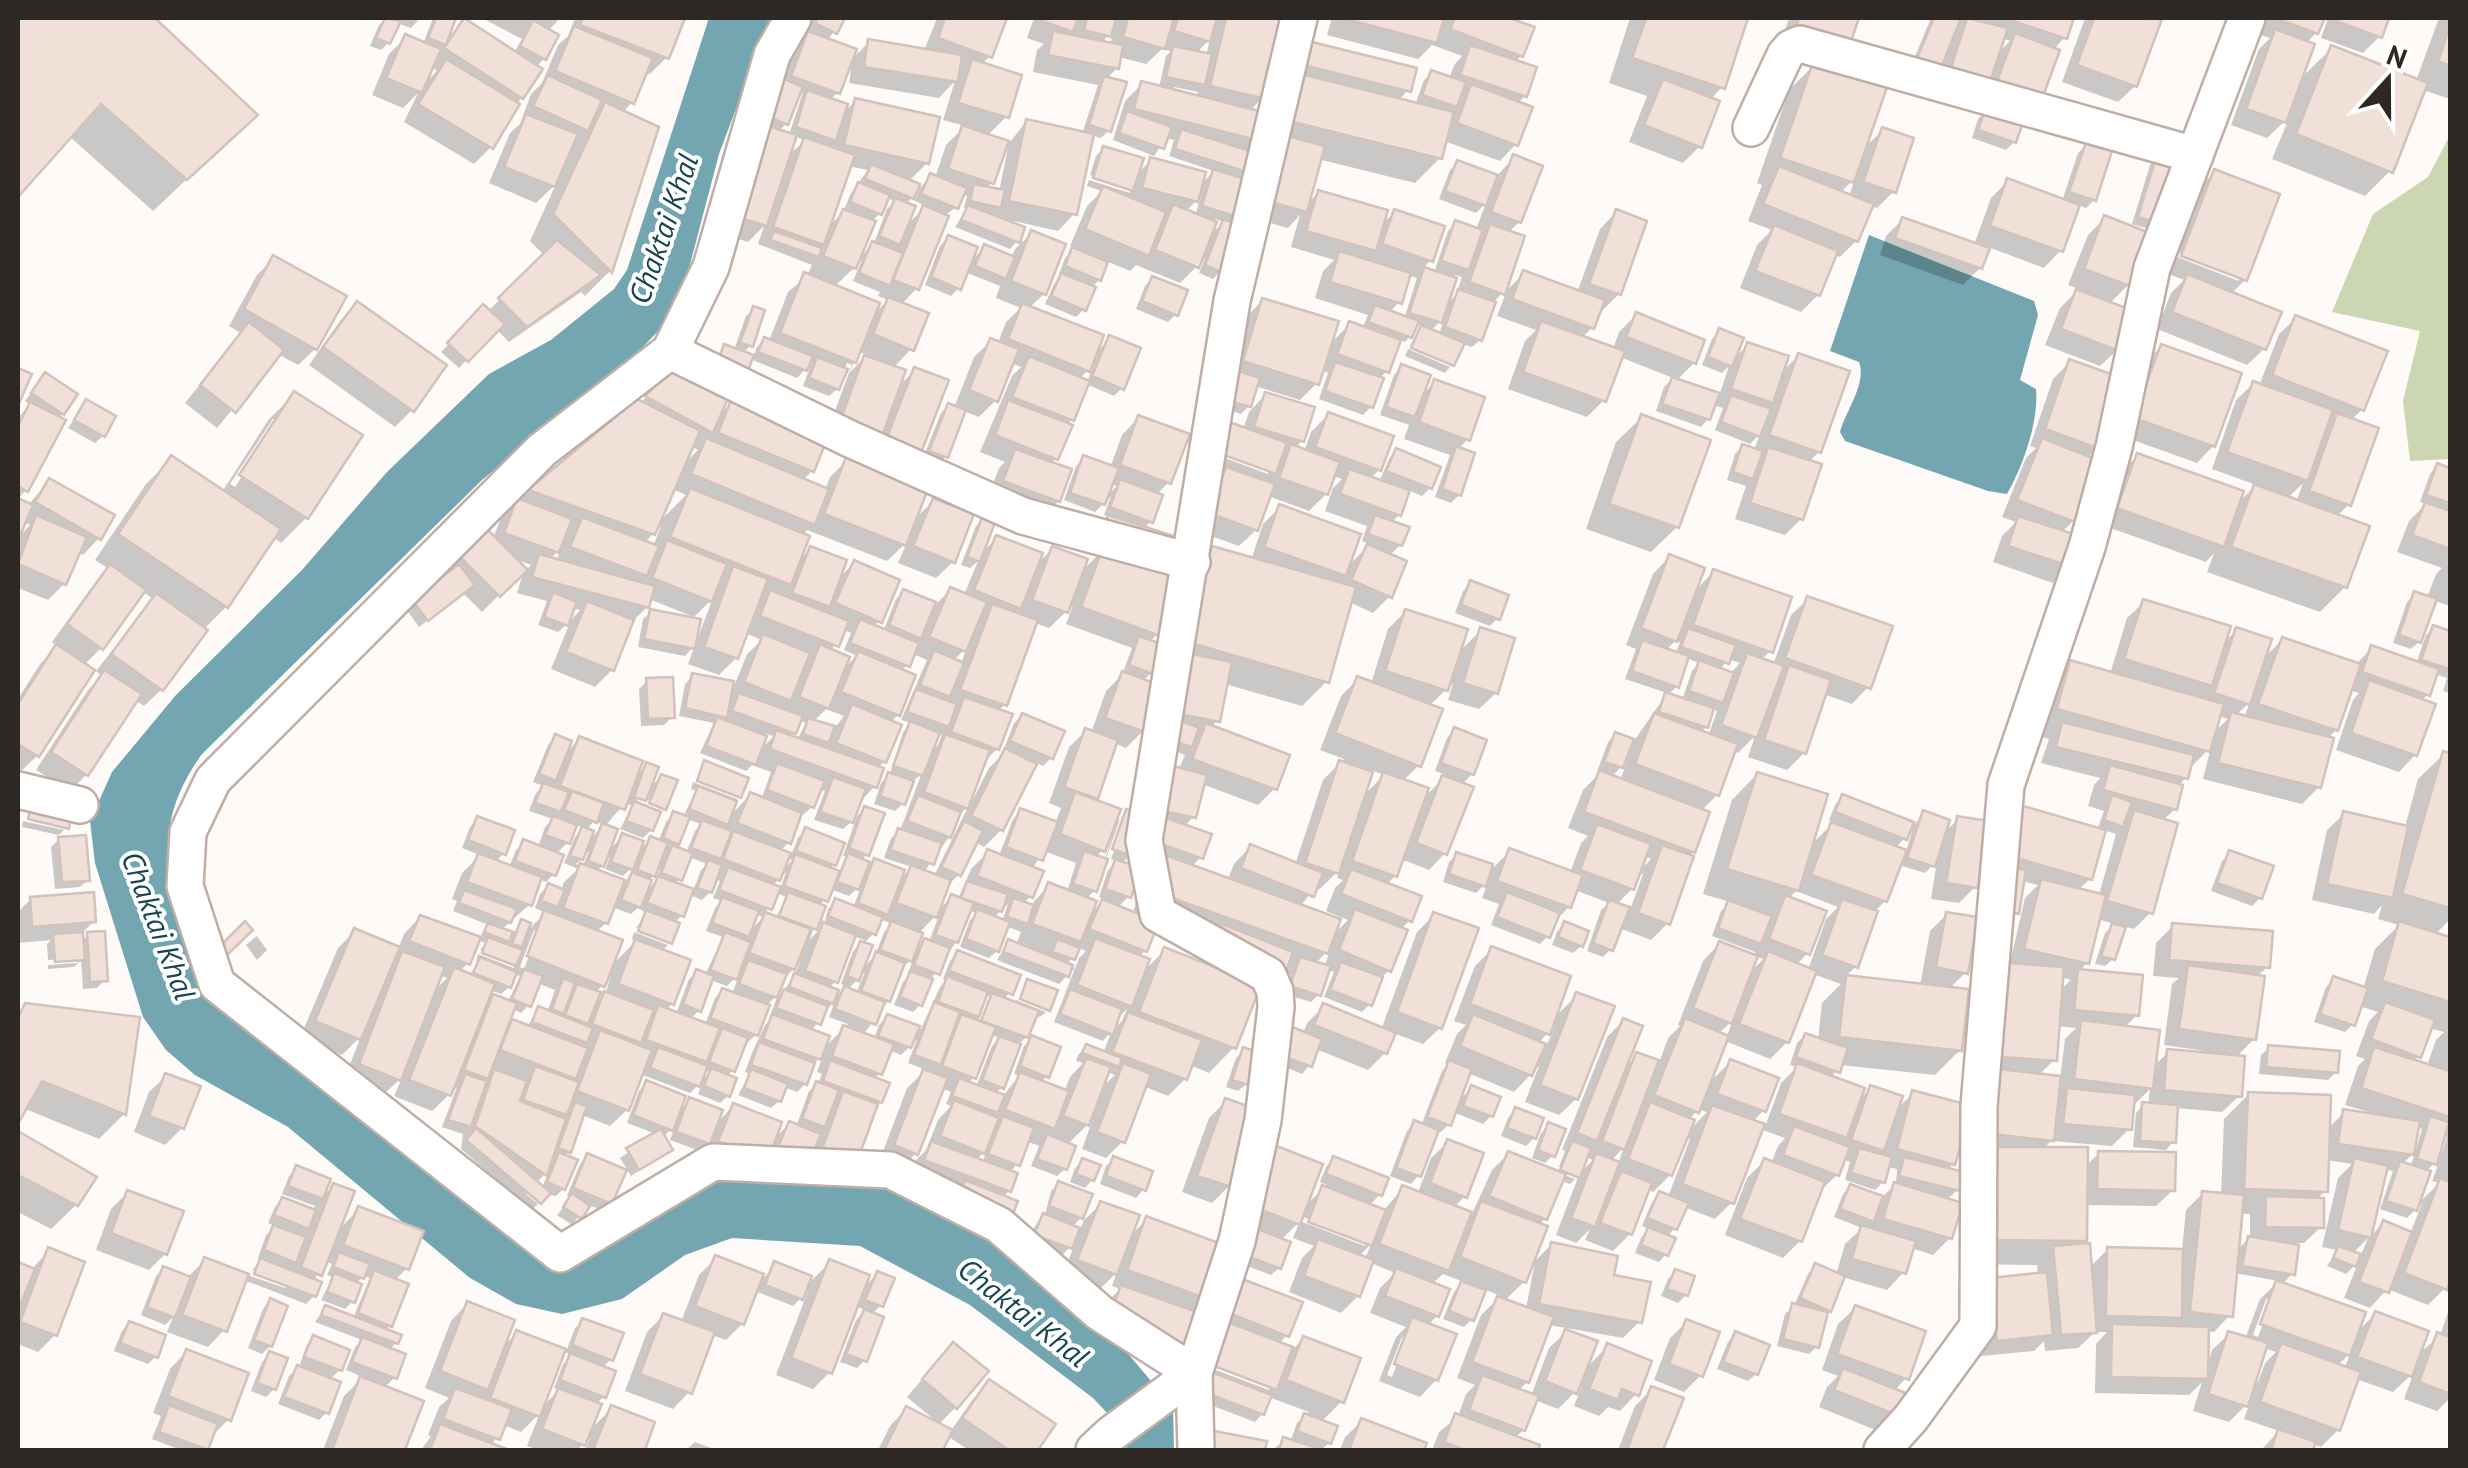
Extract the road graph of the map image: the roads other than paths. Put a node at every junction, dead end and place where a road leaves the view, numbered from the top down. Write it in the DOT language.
graph roads {
  1 [pos="793,18"];
  2 [pos="1299,18"];
  3 [pos="2247,18"];
  4 [pos="1751,128"];
  5 [pos="2190,168"];
  6 [pos="670,351"];
  7 [pos="1192,562"];
  8 [pos="18,790"];
  9 [pos="80,804"];
  10 [pos="1187,1378"];
  11 [pos="1102,1442"];
  12 [pos="1196,1450"];
  13 [pos="1882,1450"];
  1 -- 6 [label="street"];
  2 -- 7 [label="street"];
  3 -- 5 [label="street"];
  4 -- 5 [label="street"];
  5 -- 13 [label="street"];
  6 -- 7 [label="street"];
  6 -- 10 [label="street"];
  7 -- 10 [label="street"];
  8 -- 9 [label="street"];
  10 -- 11 [label="street"];
  10 -- 12 [label="street"];
}
